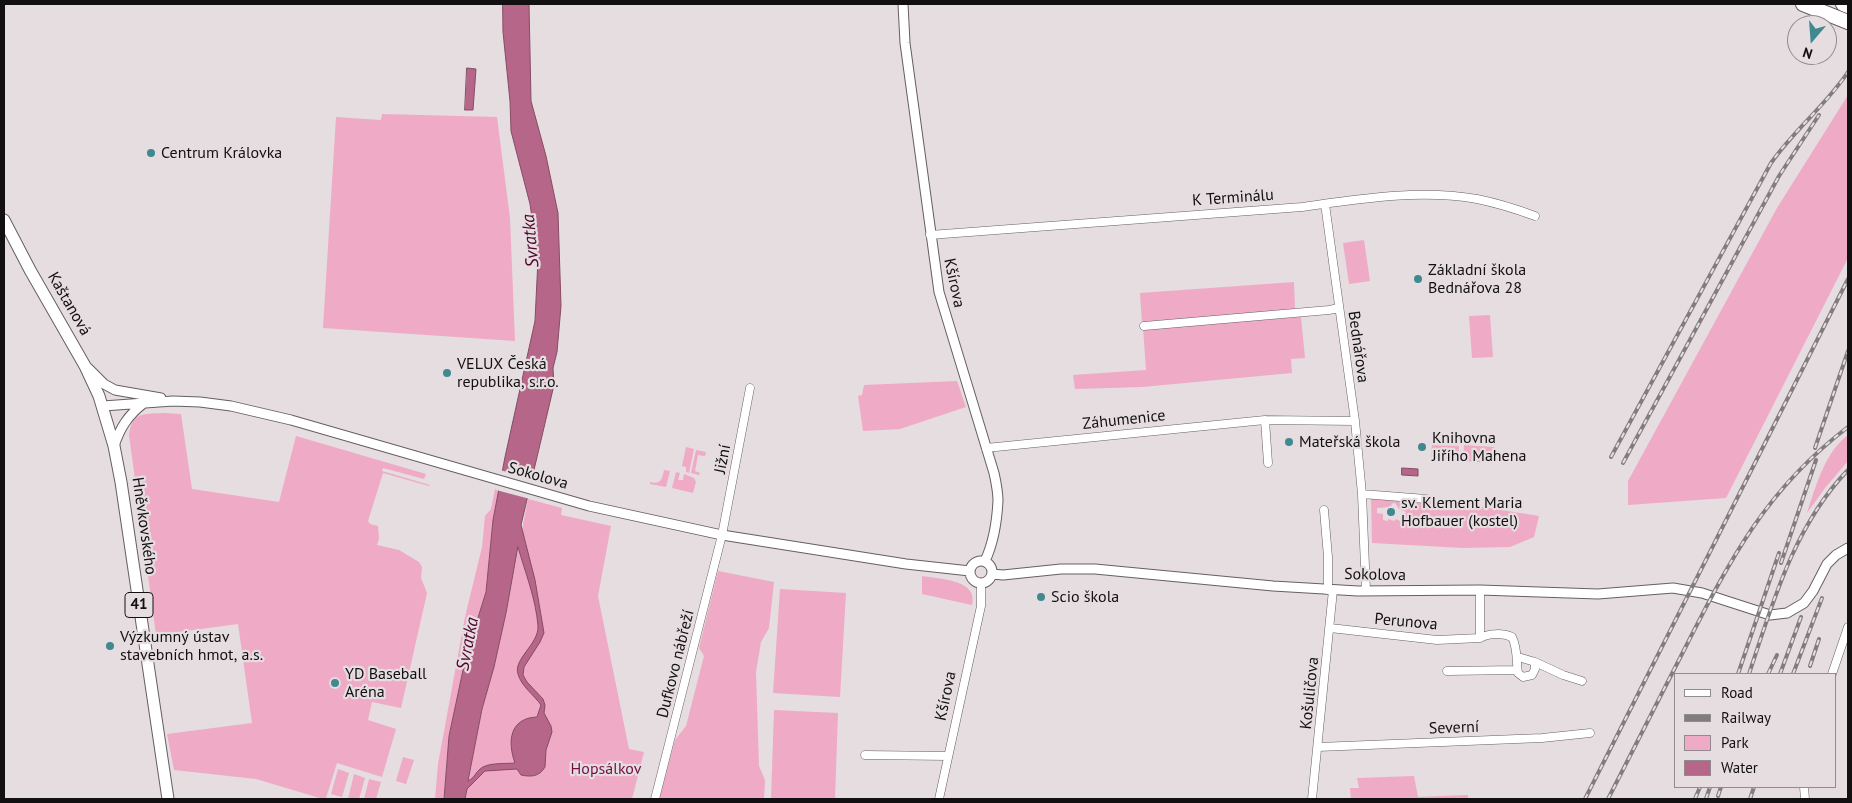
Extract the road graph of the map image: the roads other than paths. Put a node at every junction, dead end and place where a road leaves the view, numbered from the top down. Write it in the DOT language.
graph roads {
  1 [pos="904,4"];
  2 [pos="1843,4"];
  3 [pos="1808,6"];
  4 [pos="1848,6"];
  5 [pos="1848,22"];
  6 [pos="1325,204"];
  7 [pos="1535,216"];
  8 [pos="4,220"];
  9 [pos="930,235"];
  10 [pos="1338,308"];
  11 [pos="1144,326"];
  12 [pos="85,366"];
  13 [pos="750,388"];
  14 [pos="173,401"];
  15 [pos="144,403"];
  16 [pos="103,406"];
  17 [pos="1265,420"];
  18 [pos="1355,421"];
  19 [pos="114,446"];
  20 [pos="986,448"];
  21 [pos="1268,463"];
  22 [pos="1362,494"];
  23 [pos="1426,499"];
  24 [pos="1324,510"];
  25 [pos="722,535"];
  26 [pos="1848,548"];
  27 [pos="985,561"];
  28 [pos="970,570"];
  29 [pos="992,574"];
  30 [pos="981,583"];
  31 [pos="1330,590"];
  32 [pos="1480,590"];
  33 [pos="1366,591"];
  34 [pos="1848,627"];
  35 [pos="1330,628"];
  36 [pos="1480,638"];
  37 [pos="1518,657"];
  38 [pos="1535,662"];
  39 [pos="1517,670"];
  40 [pos="1447,671"];
  41 [pos="1832,673"];
  42 [pos="1582,681"];
  43 [pos="1590,733"];
  44 [pos="1318,747"];
  45 [pos="865,755"];
  46 [pos="948,756"];
  47 [pos="168,799"];
  48 [pos="655,799"];
  49 [pos="939,799"];
  50 [pos="1312,799"];
  1 -- 9 [label="street, Kšírova"];
  2 -- 4 [label="highway"];
  3 -- 5 [label="highway"];
  6 -- 7 [label="street, K Terminálu"];
  6 -- 9 [label="street, K Terminálu"];
  6 -- 10 [label="street, Bednářova"];
  8 -- 12 [label="main road, Kaštanová / 41"];
  9 -- 20 [label="street, Kšírova"];
  10 -- 11 [label="street"];
  10 -- 18 [label="street, Bednářova"];
  12 -- 14 [label="street"];
  12 -- 16 [label="main road, Kaštanová / 41"];
  13 -- 25 [label="street, Jižní"];
  14 -- 15 [label="street, Sokolova"];
  14 -- 25 [label="street, Sokolova"];
  15 -- 16 [label="street, Sokolova"];
  15 -- 19 [label="street"];
  16 -- 19 [label="main road, Hněvkovského / 41"];
  17 -- 18 [label="street, Záhumenice"];
  17 -- 20 [label="street, Záhumenice"];
  17 -- 21 [label="street"];
  18 -- 22 [label="street, Bednářova"];
  19 -- 47 [label="main road, Hněvkovského / 41"];
  20 -- 27 [label="street, Kšírova"];
  22 -- 23 [label="street"];
  22 -- 33 [label="street, Bednářova"];
  24 -- 31 [label="street"];
  25 -- 28 [label="street, Sokolova"];
  25 -- 48 [label="street, Dufkovo nábřeží"];
  26 -- 32 [label="street, Sokolova"];
  27 -- 28 [label="street"];
  27 -- 29 [label="street"];
  28 -- 30 [label="street"];
  29 -- 30 [label="street"];
  29 -- 31 [label="street, Sokolova"];
  30 -- 46 [label="street, Kšírova"];
  31 -- 33 [label="street, Sokolova"];
  31 -- 35 [label="street, Košuličova"];
  32 -- 33 [label="street, Sokolova"];
  32 -- 36 [label="street"];
  34 -- 41 [label="street"];
  35 -- 36 [label="street, Perunova"];
  35 -- 44 [label="street, Košuličova"];
  36 -- 37 [label="street, Perunova"];
  37 -- 38 [label="street"];
  37 -- 39 [label="street"];
  38 -- 39 [label="street"];
  38 -- 42 [label="street"];
  39 -- 40 [label="street"];
  43 -- 44 [label="street, Severní"];
  44 -- 50 [label="street, Košuličova"];
  45 -- 46 [label="street"];
  46 -- 49 [label="street, Kšírova"];
}
